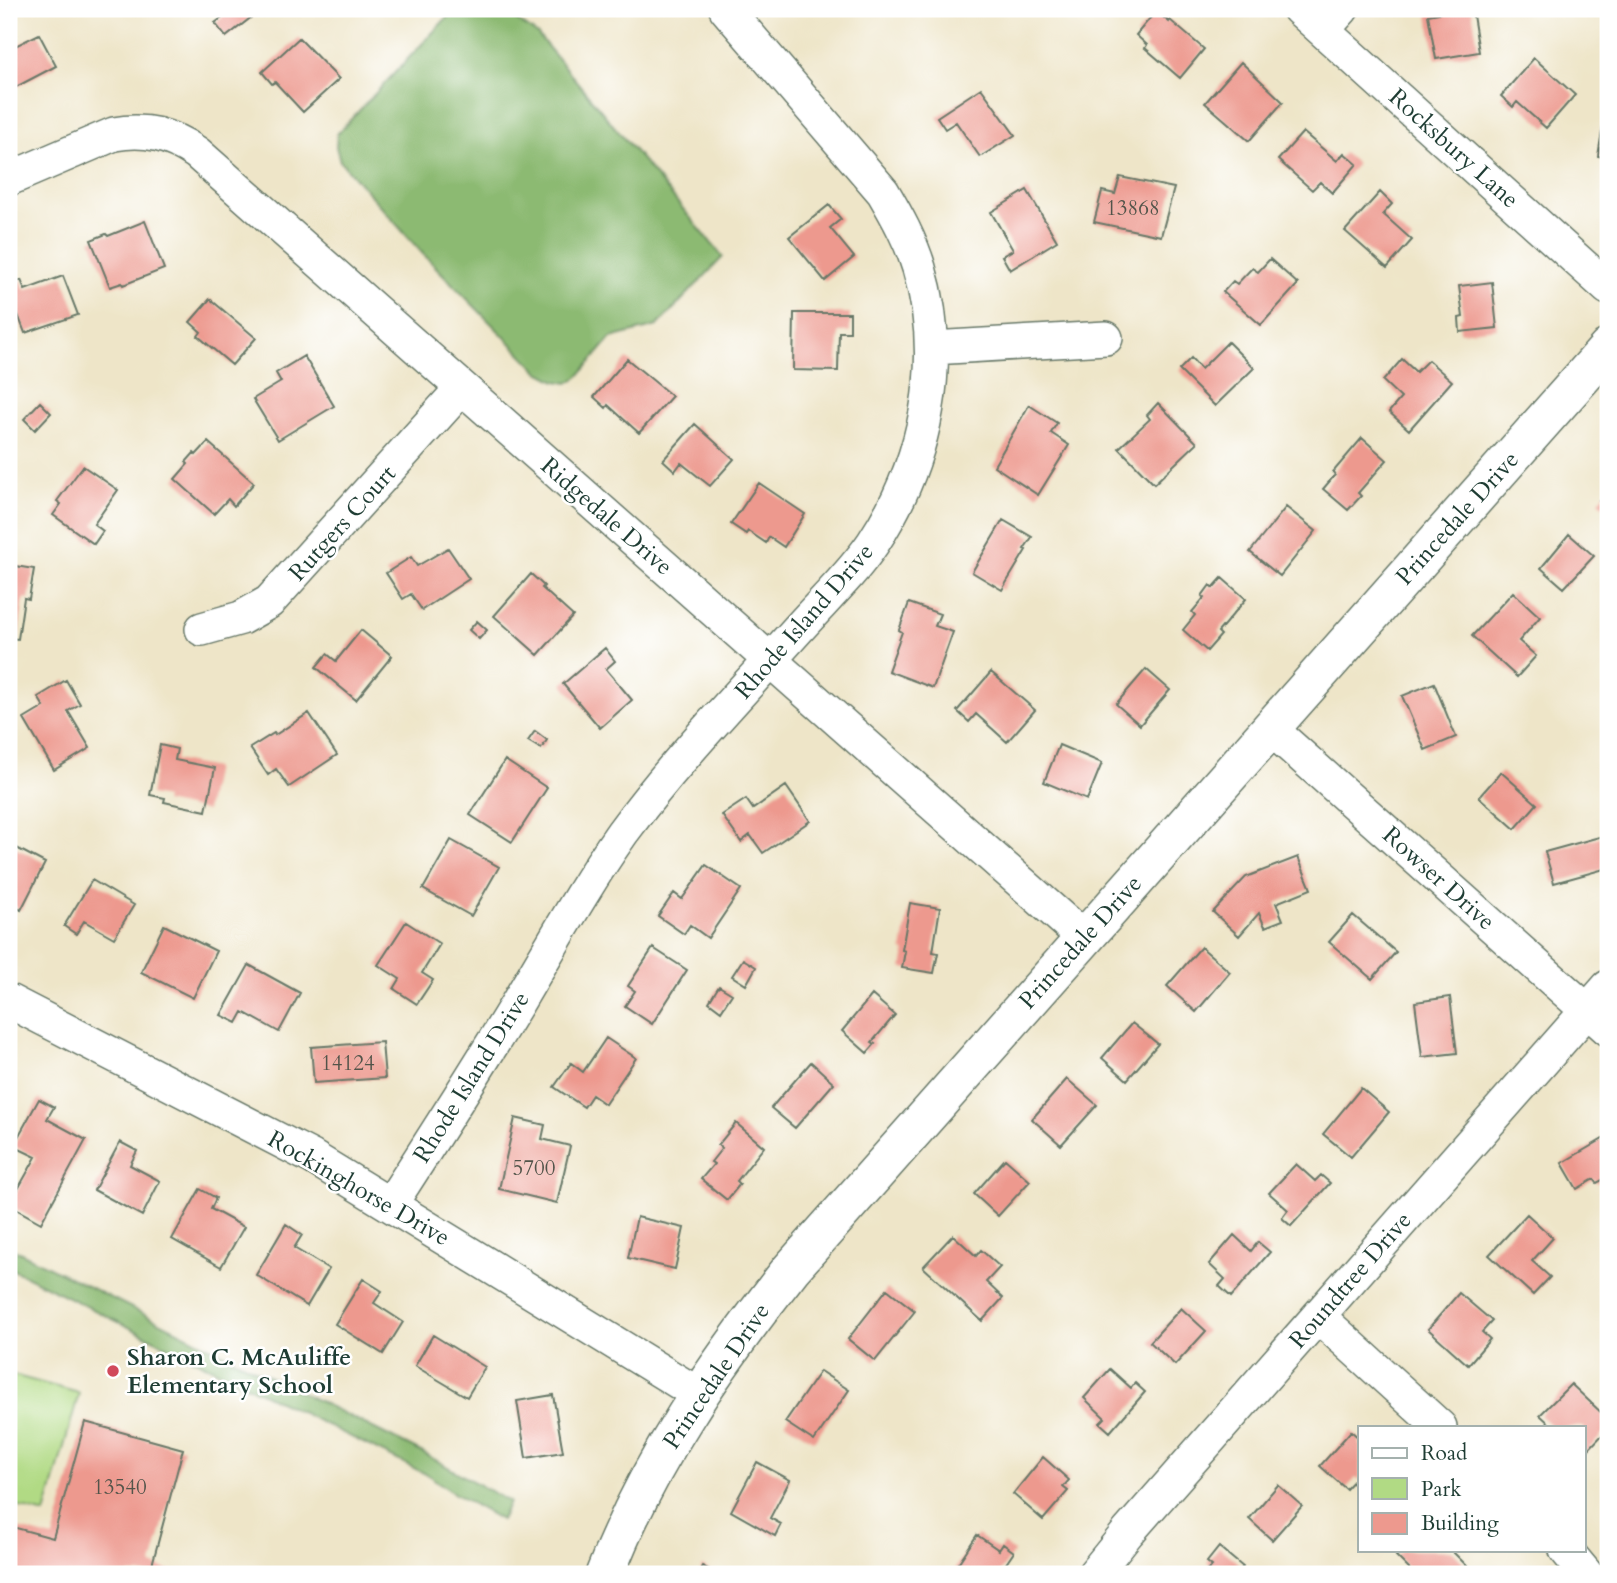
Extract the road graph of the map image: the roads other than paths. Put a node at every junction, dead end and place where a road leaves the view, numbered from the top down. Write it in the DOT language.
graph roads {
  1 [pos="726,9"];
  2 [pos="1321,16"];
  3 [pos="9,179"];
  4 [pos="1608,288"];
  5 [pos="1106,338"];
  6 [pos="932,348"];
  7 [pos="1608,348"];
  8 [pos="462,388"];
  9 [pos="202,629"];
  10 [pos="770,660"];
  11 [pos="1270,728"];
  12 [pos="1084,938"];
  13 [pos="9,1001"];
  14 [pos="1601,1009"];
  15 [pos="390,1205"];
  16 [pos="1318,1316"];
  17 [pos="698,1394"];
  18 [pos="1439,1426"];
  19 [pos="1568,1552"];
  20 [pos="605,1574"];
  21 [pos="1094,1574"];
  22 [pos="1586,1574"];
  1 -- 6 [label="street, Rhode Island Drive"];
  2 -- 4 [label="street, Rocksbury Lane"];
  3 -- 8 [label="street, Ridgedale Drive"];
  5 -- 6 [label="street"];
  6 -- 10 [label="street, Rhode Island Drive"];
  7 -- 11 [label="street, Princedale Drive"];
  8 -- 9 [label="street, Rutgers Court"];
  8 -- 10 [label="street, Ridgedale Drive"];
  10 -- 12 [label="street, Ridgedale Drive"];
  10 -- 15 [label="street, Rhode Island Drive"];
  11 -- 12 [label="street, Princedale Drive"];
  11 -- 14 [label="street, Rowser Drive"];
  12 -- 17 [label="street, Princedale Drive"];
  13 -- 15 [label="street, Rockinghorse Drive"];
  14 -- 16 [label="street, Roundtree Drive"];
  15 -- 17 [label="street, Rockinghorse Drive"];
  16 -- 18 [label="street"];
  16 -- 21 [label="street, Roundtree Drive"];
  17 -- 20 [label="street, Princedale Drive"];
  19 -- 22 [label="street"];
}
